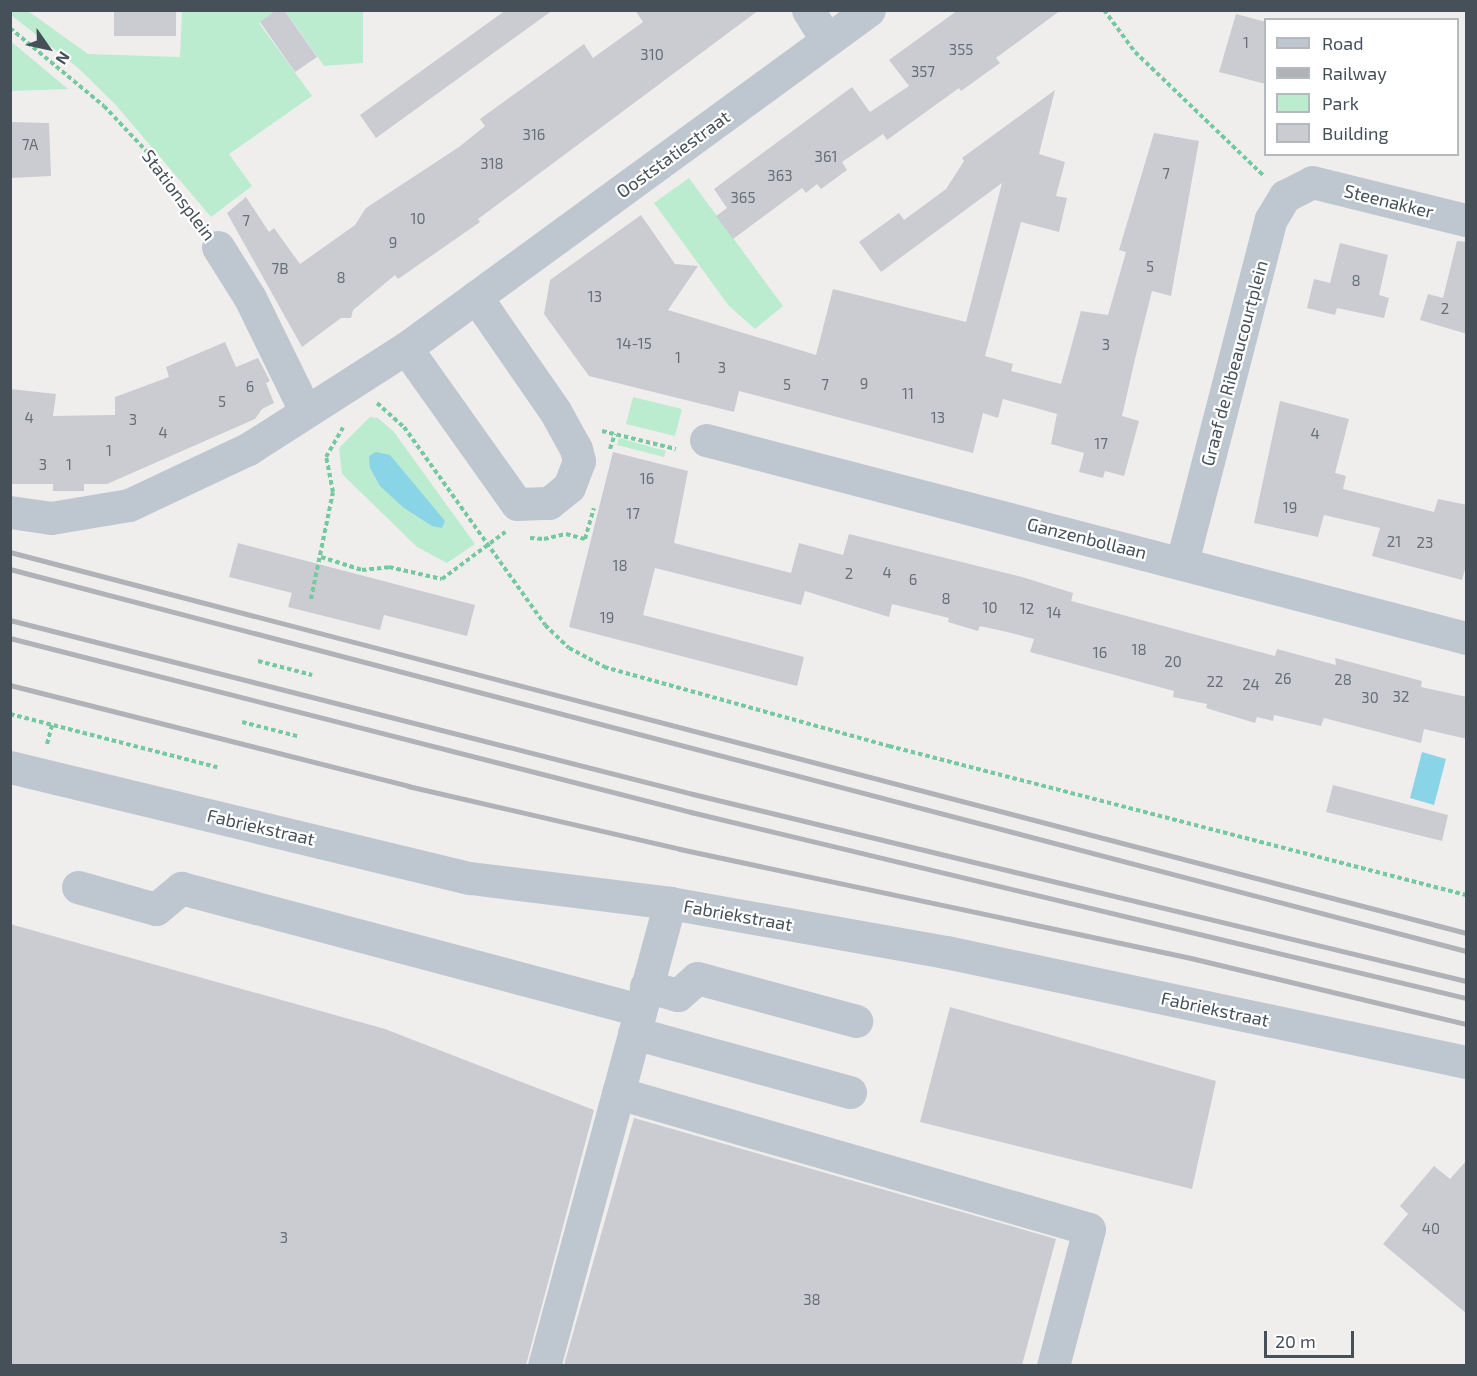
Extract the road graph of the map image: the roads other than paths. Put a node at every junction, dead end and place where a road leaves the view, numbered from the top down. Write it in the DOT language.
graph roads {
  1 [pos="808,10"];
  2 [pos="869,10"];
  3 [pos="827,40"];
  4 [pos="1299,189"];
  5 [pos="1467,220"];
  6 [pos="218,247"];
  7 [pos="476,297"];
  8 [pos="406,348"];
  9 [pos="300,400"];
  10 [pos="706,440"];
  11 [pos="10,512"];
  12 [pos="1182,562"];
  13 [pos="1467,638"];
  14 [pos="10,767"];
  15 [pos="78,887"];
  16 [pos="670,903"];
  17 [pos="640,1010"];
  18 [pos="856,1021"];
  19 [pos="1467,1062"];
  20 [pos="849,1092"];
  21 [pos="618,1093"];
  22 [pos="544,1365"];
  23 [pos="1053,1365"];
  1 -- 3 [label="street"];
  2 -- 3 [label="street, Ooststatiestraat"];
  3 -- 7 [label="street, Ooststatiestraat"];
  4 -- 5 [label="street, Steenakker"];
  4 -- 12 [label="street, Graaf de Ribeaucourtplein"];
  6 -- 9 [label="street, Stationsplein"];
  7 -- 8 [label="street"];
  7 -- 8 [label="street"];
  8 -- 11 [label="street"];
  10 -- 12 [label="street, Ganzenbollaan"];
  12 -- 13 [label="street, Ganzenbollaan"];
  14 -- 16 [label="street, Fabriekstraat"];
  15 -- 17 [label="street"];
  16 -- 17 [label="street"];
  16 -- 19 [label="street, Fabriekstraat"];
  17 -- 18 [label="street"];
  17 -- 20 [label="street"];
  17 -- 21 [label="street"];
  21 -- 22 [label="street"];
  21 -- 23 [label="street"];
}
